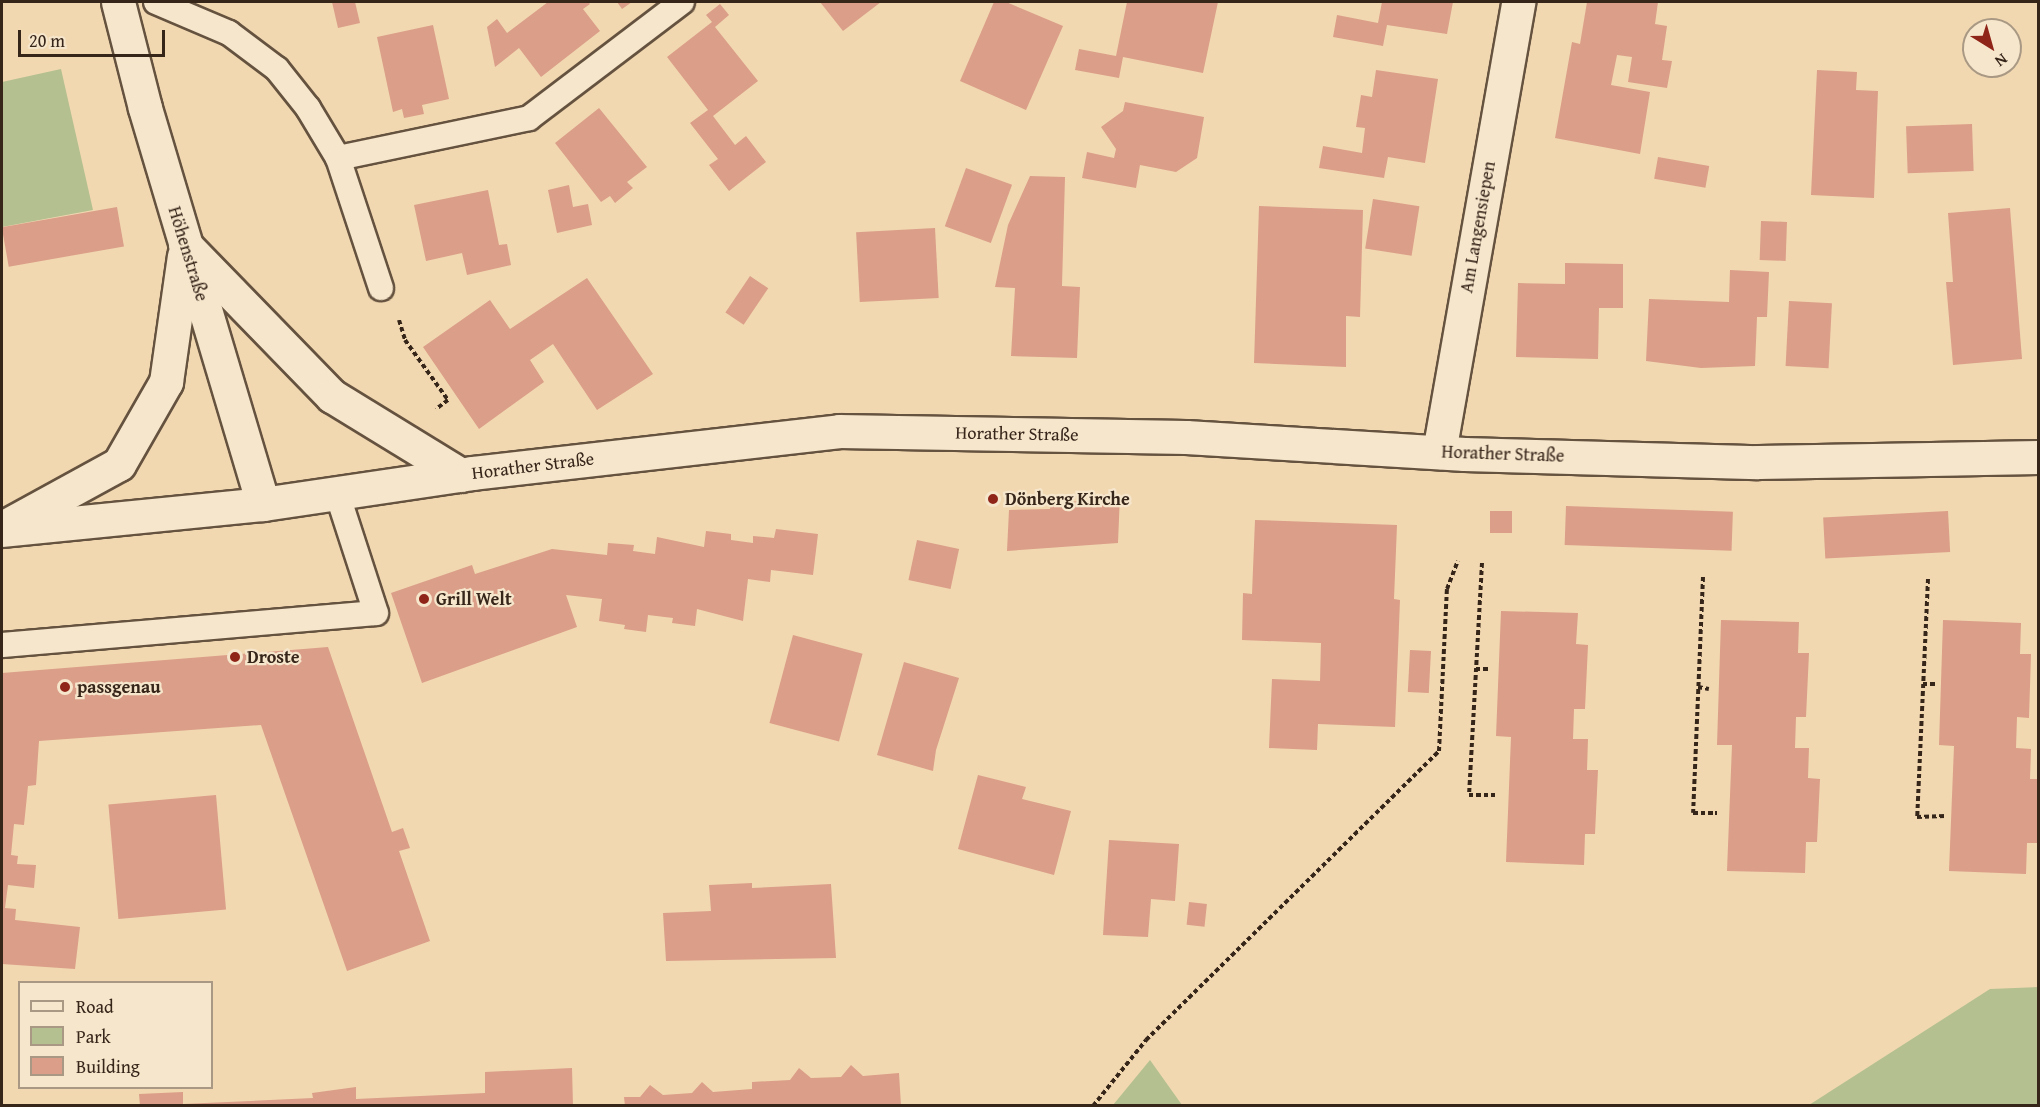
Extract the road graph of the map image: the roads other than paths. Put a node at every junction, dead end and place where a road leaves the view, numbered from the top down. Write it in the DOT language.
graph roads {
  1 [pos="118,2"];
  2 [pos="156,2"];
  3 [pos="682,2"];
  4 [pos="1518,2"];
  5 [pos="338,158"];
  6 [pos="185,245"];
  7 [pos="381,288"];
  8 [pos="1439,452"];
  9 [pos="2038,457"];
  10 [pos="461,475"];
  11 [pos="337,493"];
  12 [pos="263,504"];
  13 [pos="2,529"];
  14 [pos="2,645"];
  1 -- 6 [label="main road, Höhenstraße"];
  2 -- 5 [label="lane"];
  3 -- 5 [label="lane"];
  4 -- 8 [label="main road, Am Langensiepen"];
  5 -- 7 [label="lane"];
  6 -- 10 [label="main road"];
  6 -- 12 [label="main road, Höhenstraße"];
  6 -- 13 [label="main road"];
  8 -- 9 [label="main road, Horather Straße"];
  8 -- 10 [label="main road, Horather Straße"];
  10 -- 11 [label="main road, Horather Straße"];
  11 -- 12 [label="main road, Horather Straße"];
  11 -- 14 [label="lane"];
  12 -- 13 [label="main road, Horather Straße"];
}
